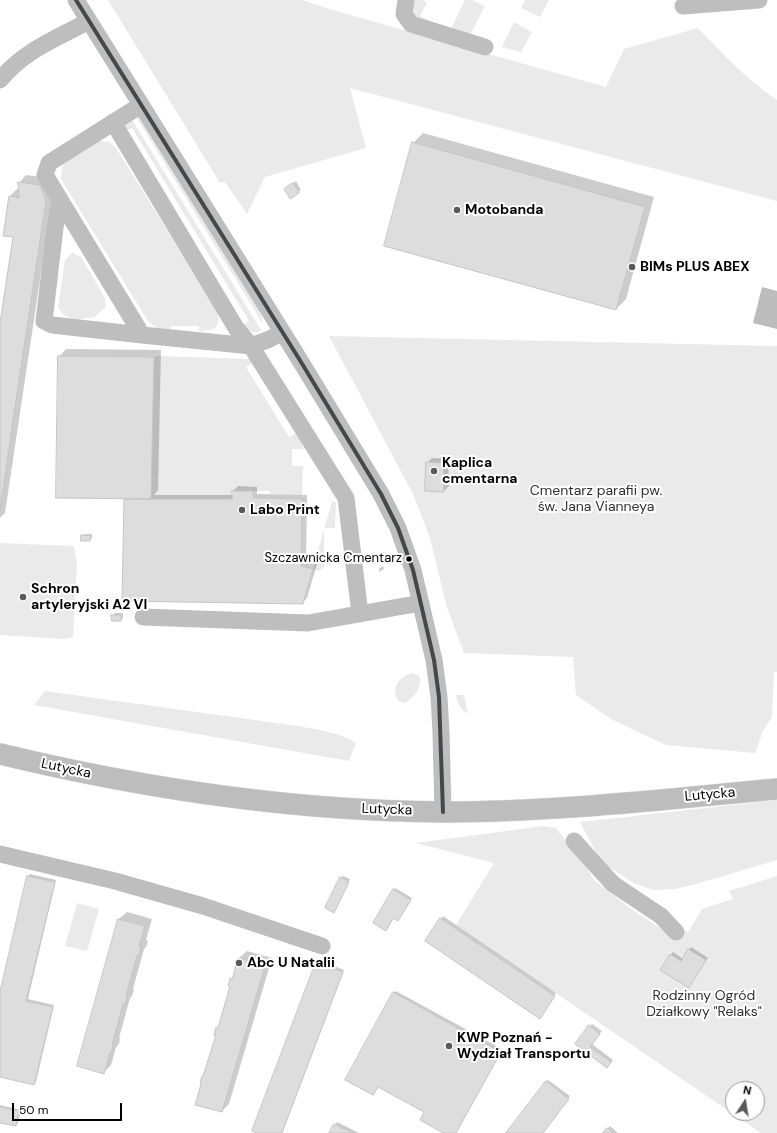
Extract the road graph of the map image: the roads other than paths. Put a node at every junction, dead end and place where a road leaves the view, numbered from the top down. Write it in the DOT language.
graph roads {
  1 [pos="76,0"];
  2 [pos="406,0"];
  3 [pos="759,0"];
  4 [pos="683,6"];
  5 [pos="89,21"];
  6 [pos="485,47"];
  7 [pos="0,80"];
  8 [pos="141,105"];
  9 [pos="113,122"];
  10 [pos="60,200"];
  11 [pos="282,332"];
  12 [pos="142,335"];
  13 [pos="251,346"];
  14 [pos="421,603"];
  15 [pos="360,614"];
  16 [pos="143,617"];
  17 [pos="0,754"];
  18 [pos="777,789"];
  19 [pos="444,812"];
  20 [pos="574,841"];
  21 [pos="0,854"];
  22 [pos="676,932"];
  23 [pos="322,946"];
  1 -- 5 [label="street"];
  2 -- 6 [label="street"];
  3 -- 4 [label="street"];
  5 -- 7 [label="street"];
  5 -- 8 [label="street"];
  8 -- 9 [label="street"];
  8 -- 11 [label="street"];
  9 -- 10 [label="street"];
  9 -- 13 [label="street"];
  10 -- 12 [label="street"];
  10 -- 12 [label="street"];
  11 -- 13 [label="street"];
  11 -- 14 [label="street"];
  12 -- 13 [label="street"];
  13 -- 15 [label="street"];
  14 -- 15 [label="street"];
  14 -- 19 [label="street"];
  15 -- 16 [label="street"];
  17 -- 19 [label="main road, Lutycka"];
  18 -- 19 [label="main road, Lutycka"];
  20 -- 22 [label="street"];
  21 -- 23 [label="street"];
}
